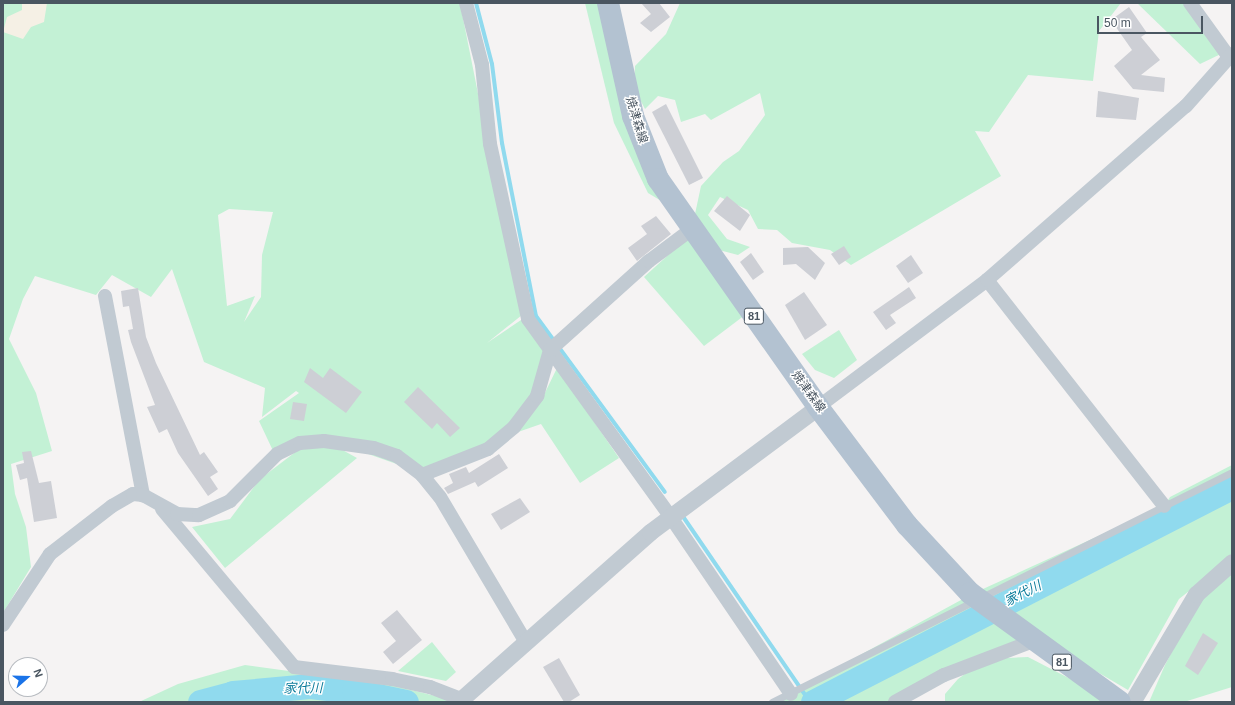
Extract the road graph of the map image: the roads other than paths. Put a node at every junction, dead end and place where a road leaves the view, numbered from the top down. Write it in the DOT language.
graph roads {
  1 [pos="466,3"];
  2 [pos="608,3"];
  3 [pos="1190,3"];
  4 [pos="1230,56"];
  5 [pos="692,229"];
  6 [pos="987,280"];
  7 [pos="105,296"];
  8 [pos="552,349"];
  9 [pos="818,407"];
  10 [pos="1232,472"];
  11 [pos="422,475"];
  12 [pos="143,495"];
  13 [pos="156,503"];
  14 [pos="1164,506"];
  15 [pos="670,516"];
  16 [pos="1232,562"];
  17 [pos="974,595"];
  18 [pos="3,625"];
  19 [pos="525,641"];
  20 [pos="1033,641"];
  21 [pos="795,692"];
  22 [pos="465,701"];
  23 [pos="772,702"];
  24 [pos="895,702"];
  25 [pos="1120,702"];
  26 [pos="1132,702"];
  1 -- 8 [label="street"];
  2 -- 5 [label="main road, 焼津森線 / 81"];
  3 -- 4 [label="street"];
  4 -- 6 [label="street"];
  5 -- 8 [label="street"];
  5 -- 9 [label="main road, 焼津森線 / 81"];
  6 -- 9 [label="street"];
  6 -- 14 [label="street"];
  7 -- 12 [label="street"];
  8 -- 11 [label="street"];
  8 -- 15 [label="street"];
  9 -- 15 [label="street"];
  9 -- 17 [label="main road, 焼津森線 / 81"];
  10 -- 14 [label="lane"];
  11 -- 13 [label="street"];
  11 -- 19 [label="street"];
  12 -- 13 [label="street"];
  12 -- 18 [label="street"];
  13 -- 22 [label="street"];
  14 -- 17 [label="lane"];
  15 -- 19 [label="street"];
  15 -- 21 [label="street"];
  16 -- 26 [label="street"];
  17 -- 20 [label="main road, 焼津森線 / 81"];
  17 -- 21 [label="lane"];
  19 -- 22 [label="street"];
  20 -- 24 [label="street"];
  20 -- 25 [label="main road, 焼津森線 / 81"];
  21 -- 23 [label="lane"];
}
